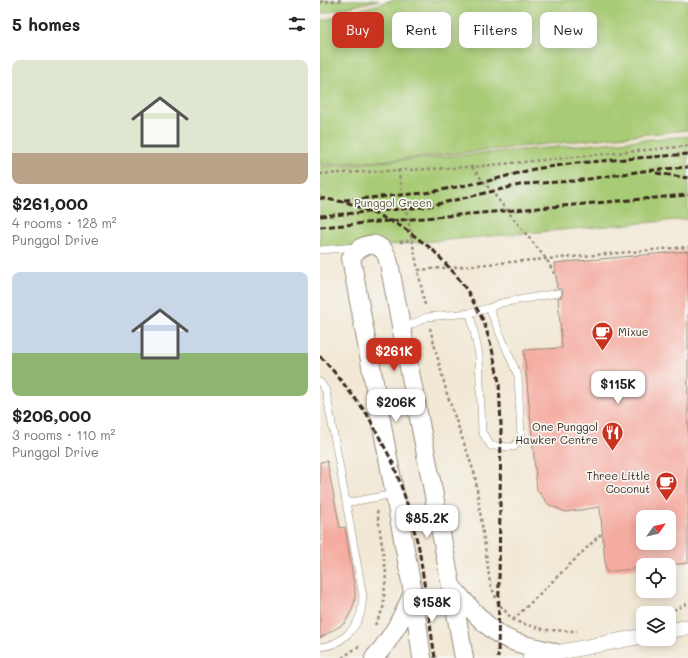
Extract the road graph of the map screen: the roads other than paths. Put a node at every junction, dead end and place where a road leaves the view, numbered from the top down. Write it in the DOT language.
graph roads {
  1 [pos="361,247"];
  2 [pos="320,250"];
  3 [pos="558,292"];
  4 [pos="488,308"];
  5 [pos="470,313"];
  6 [pos="402,329"];
  7 [pos="320,382"];
  8 [pos="394,494"];
  9 [pos="346,503"];
  10 [pos="452,587"];
  11 [pos="413,593"];
  12 [pos="688,627"];
  13 [pos="676,630"];
  14 [pos="636,637"];
  15 [pos="320,648"];
  16 [pos="556,653"];
  17 [pos="374,658"];
  18 [pos="422,658"];
  19 [pos="464,658"];
  20 [pos="530,658"];
  1 -- 2 [label="lane"];
  1 -- 6 [label="street"];
  1 -- 8 [label="street"];
  3 -- 4 [label="lane"];
  4 -- 5 [label="lane"];
  4 -- 5 [label="lane"];
  5 -- 6 [label="lane"];
  6 -- 10 [label="street"];
  7 -- 9 [label="lane"];
  8 -- 9 [label="lane"];
  8 -- 11 [label="street"];
  9 -- 15 [label="lane"];
  10 -- 16 [label="street"];
  10 -- 19 [label="street"];
  11 -- 17 [label="street"];
  11 -- 18 [label="street"];
  12 -- 13 [label="street"];
  14 -- 16 [label="street"];
  16 -- 20 [label="street"];
}
